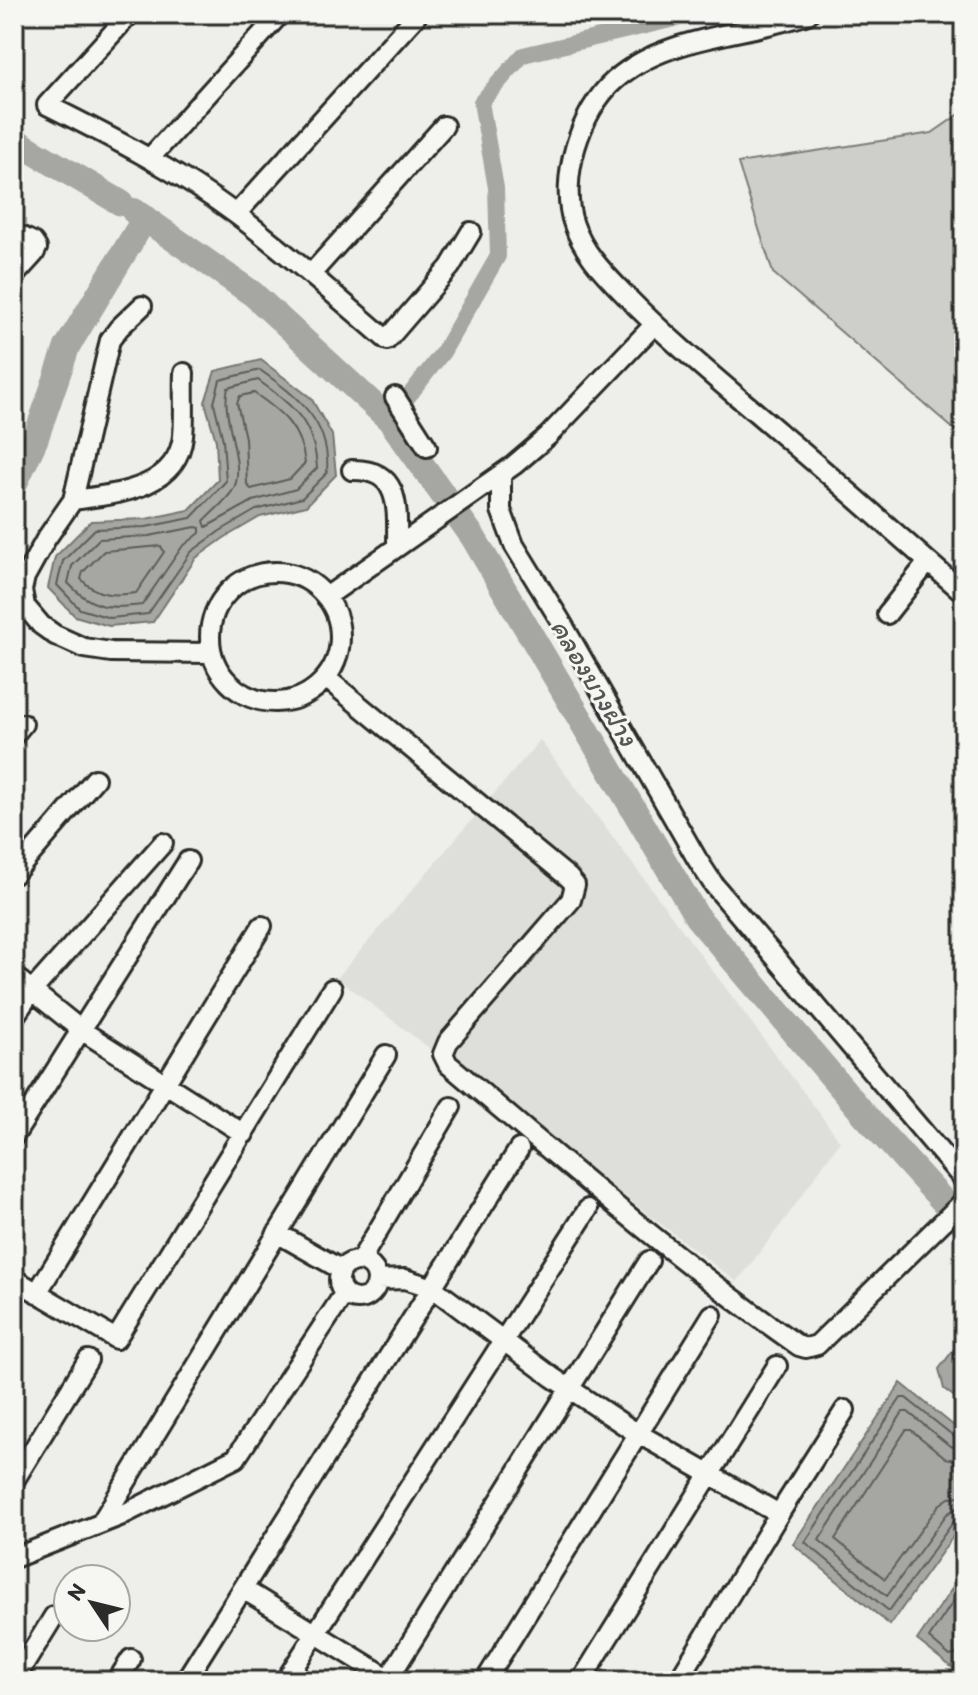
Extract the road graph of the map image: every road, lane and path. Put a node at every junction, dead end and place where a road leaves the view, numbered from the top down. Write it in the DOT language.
graph roads {
  1 [pos="130,14"];
  2 [pos="280,14"];
  3 [pos="418,14"];
  4 [pos="808,14"];
  5 [pos="444,126"];
  6 [pos="150,158"];
  7 [pos="236,214"];
  8 [pos="471,232"];
  9 [pos="14,233"];
  10 [pos="311,274"];
  11 [pos="14,276"];
  12 [pos="142,306"];
  13 [pos="654,325"];
  14 [pos="184,373"];
  15 [pos="395,397"];
  16 [pos="427,447"];
  17 [pos="352,470"];
  18 [pos="501,475"];
  19 [pos="73,500"];
  20 [pos="397,547"];
  21 [pos="928,562"];
  22 [pos="964,593"];
  23 [pos="326,597"];
  24 [pos="887,614"];
  25 [pos="212,653"];
  26 [pos="326,678"];
  27 [pos="95,779"];
  28 [pos="163,843"];
  29 [pos="188,861"];
  30 [pos="14,874"];
  31 [pos="262,926"];
  32 [pos="14,976"];
  33 [pos="332,989"];
  34 [pos="32,991"];
  35 [pos="14,1017"];
  36 [pos="81,1030"];
  37 [pos="386,1055"];
  38 [pos="163,1083"];
  39 [pos="451,1107"];
  40 [pos="244,1134"];
  41 [pos="14,1136"];
  42 [pos="519,1149"];
  43 [pos="964,1180"];
  44 [pos="960,1205"];
  45 [pos="588,1209"];
  46 [pos="277,1233"];
  47 [pos="360,1261"];
  48 [pos="649,1261"];
  49 [pos="342,1270"];
  50 [pos="14,1279"];
  51 [pos="378,1280"];
  52 [pos="433,1288"];
  53 [pos="37,1293"];
  54 [pos="344,1294"];
  55 [pos="712,1315"];
  56 [pos="503,1340"];
  57 [pos="88,1360"];
  58 [pos="777,1366"];
  59 [pos="570,1388"];
  60 [pos="845,1410"];
  61 [pos="638,1434"];
  62 [pos="709,1475"];
  63 [pos="14,1481"];
  64 [pos="779,1514"];
  65 [pos="101,1523"];
  66 [pos="14,1558"];
  67 [pos="243,1589"];
  68 [pos="52,1619"];
  69 [pos="315,1632"];
  70 [pos="131,1659"];
  71 [pos="188,1676"];
  72 [pos="390,1680"];
  73 [pos="14,1681"];
  74 [pos="117,1681"];
  75 [pos="285,1681"];
  76 [pos="485,1681"];
  77 [pos="581,1681"];
  78 [pos="678,1681"];
  1 -- 6 [label="street"];
  2 -- 6 [label="street"];
  3 -- 7 [label="street"];
  4 -- 13 [label="street"];
  5 -- 10 [label="street"];
  6 -- 7 [label="street"];
  7 -- 10 [label="street"];
  8 -- 10 [label="street"];
  9 -- 11 [label="street"];
  12 -- 19 [label="street"];
  13 -- 18 [label="street"];
  13 -- 21 [label="street"];
  14 -- 19 [label="street"];
  15 -- 16 [label="street"];
  17 -- 20 [label="street"];
  18 -- 20 [label="street"];
  18 -- 43 [label="street"];
  19 -- 25 [label="street"];
  20 -- 23 [label="street"];
  21 -- 22 [label="street"];
  21 -- 24 [label="street"];
  23 -- 25 [label="street"];
  23 -- 26 [label="street"];
  25 -- 26 [label="street"];
  26 -- 44 [label="street"];
  27 -- 30 [label="street"];
  28 -- 34 [label="street"];
  29 -- 36 [label="street"];
  31 -- 38 [label="street"];
  32 -- 34 [label="street"];
  33 -- 40 [label="street"];
  34 -- 35 [label="street"];
  34 -- 36 [label="street"];
  36 -- 38 [label="street"];
  36 -- 41 [label="street"];
  37 -- 46 [label="street"];
  38 -- 40 [label="street"];
  38 -- 53 [label="street"];
  39 -- 47 [label="street"];
  40 -- 53 [label="street"];
  42 -- 52 [label="street"];
  45 -- 56 [label="street"];
  46 -- 49 [label="street"];
  46 -- 65 [label="street"];
  47 -- 49 [label="street"];
  47 -- 51 [label="street"];
  48 -- 59 [label="street"];
  49 -- 54 [label="street"];
  50 -- 53 [label="street"];
  51 -- 52 [label="street"];
  51 -- 54 [label="street"];
  52 -- 56 [label="street"];
  52 -- 67 [label="street"];
  54 -- 65 [label="street"];
  55 -- 61 [label="street"];
  56 -- 59 [label="street"];
  56 -- 69 [label="street"];
  57 -- 63 [label="street"];
  58 -- 62 [label="street"];
  59 -- 61 [label="street"];
  59 -- 72 [label="street"];
  60 -- 64 [label="street"];
  61 -- 62 [label="street"];
  61 -- 76 [label="street"];
  62 -- 64 [label="street"];
  62 -- 77 [label="street"];
  64 -- 78 [label="street"];
  65 -- 66 [label="street"];
  67 -- 69 [label="street"];
  67 -- 71 [label="street"];
  68 -- 73 [label="street"];
  69 -- 72 [label="street"];
  69 -- 75 [label="street"];
  70 -- 74 [label="street"];
}
